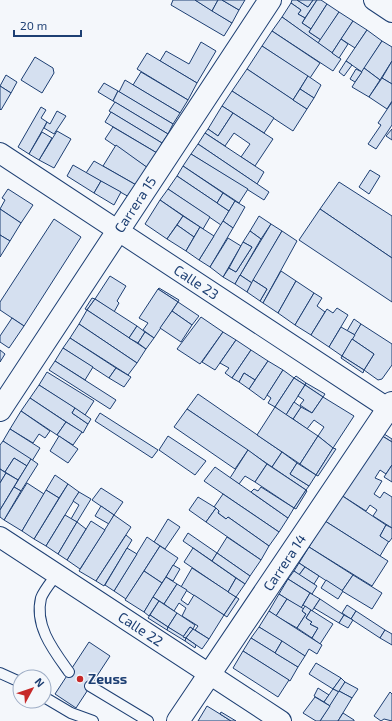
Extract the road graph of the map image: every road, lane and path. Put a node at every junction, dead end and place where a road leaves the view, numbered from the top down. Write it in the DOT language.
graph roads {
  1 [pos="270,0"];
  2 [pos="374,0"];
  3 [pos="392,12"];
  4 [pos="0,153"];
  5 [pos="117,231"];
  6 [pos="391,408"];
  7 [pos="0,410"];
  8 [pos="0,537"];
  9 [pos="57,574"];
  10 [pos="69,672"];
  11 [pos="0,673"];
  12 [pos="211,674"];
  13 [pos="12,678"];
  14 [pos="90,686"];
  15 [pos="52,702"];
  16 [pos="93,721"];
  17 [pos="148,721"];
  18 [pos="178,721"];
  19 [pos="282,721"];
  1 -- 5 [label="main road, Carrera 15"];
  2 -- 3 [label="street"];
  4 -- 5 [label="street, Calle 23"];
  5 -- 6 [label="street, Calle 23"];
  5 -- 7 [label="main road, Carrera 15"];
  6 -- 12 [label="main road, Carrera 14"];
  8 -- 9 [label="street, Calle 22"];
  9 -- 10 [label="lane"];
  9 -- 12 [label="street, Calle 22"];
  11 -- 13 [label="lane"];
  12 -- 18 [label="main road, Carrera 14"];
  12 -- 19 [label="street, Calle 22"];
  14 -- 17 [label="lane"];
  15 -- 16 [label="lane"];
}
